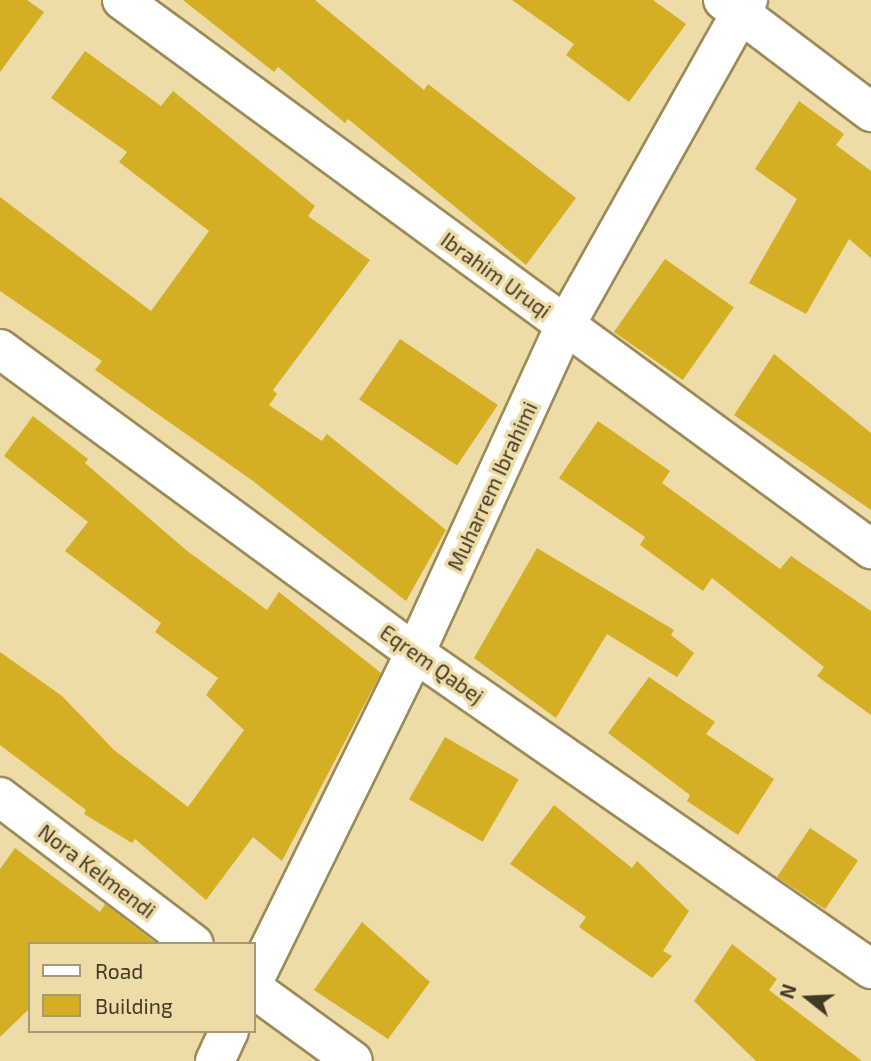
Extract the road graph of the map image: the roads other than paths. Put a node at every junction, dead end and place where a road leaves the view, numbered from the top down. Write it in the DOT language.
graph roads {
  1 [pos="122,0"];
  2 [pos="737,4"];
  3 [pos="871,112"];
  4 [pos="565,326"];
  5 [pos="0,349"];
  6 [pos="871,549"];
  7 [pos="415,653"];
  8 [pos="0,797"];
  9 [pos="191,942"];
  10 [pos="871,969"];
  11 [pos="256,976"];
  12 [pos="256,990"];
  13 [pos="228,1033"];
  14 [pos="215,1061"];
  15 [pos="353,1061"];
  1 -- 4 [label="street, Ibrahim Uruqi"];
  2 -- 3 [label="street"];
  2 -- 4 [label="street, Muharrem Ibrahimi"];
  4 -- 6 [label="street, Ibrahim Uruqi"];
  4 -- 7 [label="street, Muharrem Ibrahimi"];
  5 -- 7 [label="street, Eqrem Qabej"];
  7 -- 10 [label="street, Eqrem Qabej"];
  7 -- 11 [label="street, Muharrem Ibrahimi"];
  8 -- 9 [label="street, Nora Kelmendi"];
  12 -- 15 [label="street"];
  13 -- 14 [label="street"];
}
